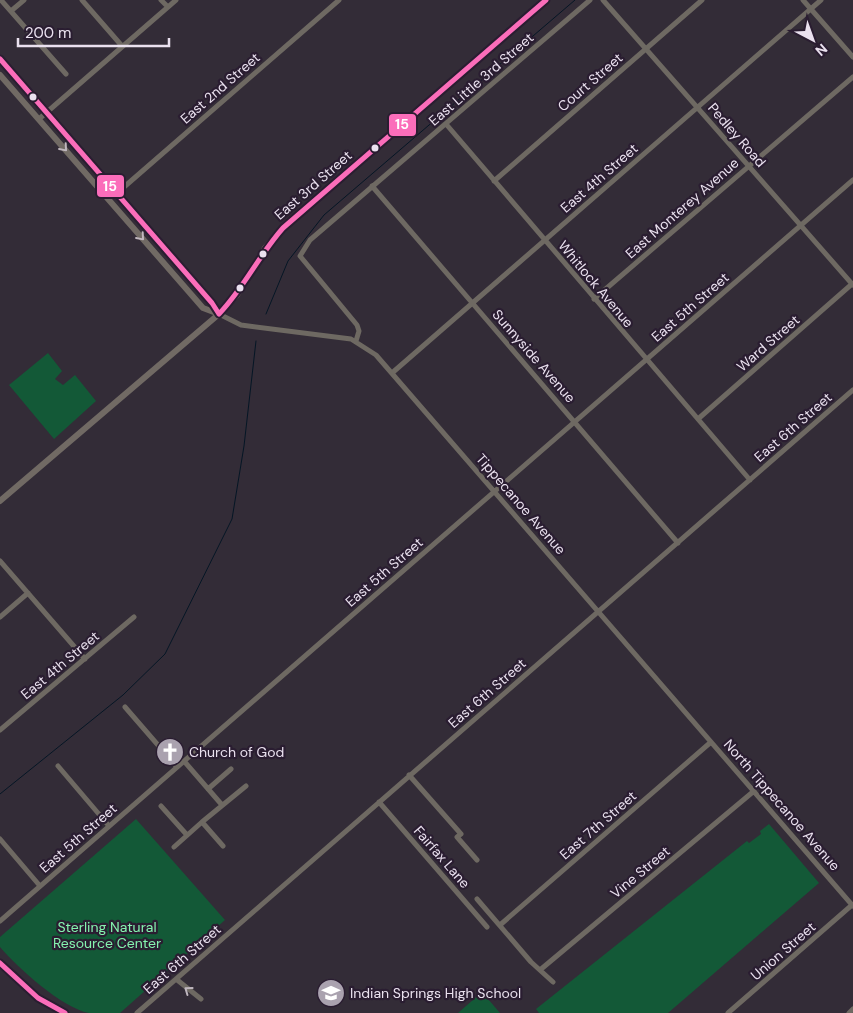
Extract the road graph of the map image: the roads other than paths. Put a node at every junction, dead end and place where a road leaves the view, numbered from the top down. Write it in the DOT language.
graph roads {
  1 [pos="1,0"];
  2 [pos="24,0"];
  3 [pos="82,0"];
  4 [pos="161,0"];
  5 [pos="176,0"];
  6 [pos="340,0"];
  7 [pos="546,0"];
  8 [pos="590,0"];
  9 [pos="603,0"];
  10 [pos="702,0"];
  11 [pos="803,0"];
  12 [pos="821,0"];
  13 [pos="168,8"];
  14 [pos="811,9"];
  15 [pos="11,11"];
  16 [pos="122,46"];
  17 [pos="646,48"];
  18 [pos="853,58"];
  19 [pos="0,59"];
  20 [pos="0,74"];
  21 [pos="66,74"];
  22 [pos="853,77"];
  23 [pos="698,107"];
  24 [pos="46,112"];
  25 [pos="39,119"];
  26 [pos="446,124"];
  27 [pos="749,166"];
  28 [pos="853,180"];
  29 [pos="494,181"];
  30 [pos="372,186"];
  31 [pos="116,194"];
  32 [pos="109,200"];
  33 [pos="801,225"];
  34 [pos="544,240"];
  35 [pos="853,285"];
  36 [pos="594,299"];
  37 [pos="473,303"];
  38 [pos="219,314"];
  39 [pos="356,341"];
  40 [pos="646,360"];
  41 [pos="392,373"];
  42 [pos="853,390"];
  43 [pos="698,419"];
  44 [pos="575,422"];
  45 [pos="750,480"];
  46 [pos="495,491"];
  47 [pos="0,501"];
  48 [pos="678,543"];
  49 [pos="0,560"];
  50 [pos="28,593"];
  51 [pos="598,611"];
  52 [pos="0,617"];
  53 [pos="134,617"];
  54 [pos="85,659"];
  55 [pos="125,707"];
  56 [pos="0,730"];
  57 [pos="712,742"];
  58 [pos="184,761"];
  59 [pos="58,766"];
  60 [pos="177,767"];
  61 [pos="231,769"];
  62 [pos="409,776"];
  63 [pos="246,786"];
  64 [pos="208,789"];
  65 [pos="754,791"];
  66 [pos="379,802"];
  67 [pos="161,806"];
  68 [pos="222,806"];
  69 [pos="202,822"];
  70 [pos="109,826"];
  71 [pos="187,836"];
  72 [pos="0,839"];
  73 [pos="223,846"];
  74 [pos="174,847"];
  75 [pos="477,860"];
  76 [pos="40,886"];
  77 [pos="477,899"];
  78 [pos="853,906"];
  79 [pos="0,921"];
  80 [pos="500,925"];
  81 [pos="488,927"];
  82 [pos="0,963"];
  83 [pos="540,970"];
  84 [pos="176,979"];
  85 [pos="553,982"];
  86 [pos="201,999"];
  87 [pos="853,1009"];
  88 [pos="65,1013"];
  89 [pos="137,1013"];
  90 [pos="728,1013"];
  91 [pos="849,1013"];
  1 -- 15 [label="street"];
  2 -- 15 [label="street"];
  3 -- 16 [label="street"];
  4 -- 13 [label="street"];
  5 -- 13 [label="street"];
  6 -- 31 [label="street, East 2nd Street"];
  7 -- 38 [label="main road, East 3rd Street"];
  8 -- 26 [label="street, East Little 3rd Street"];
  9 -- 17 [label="street, Pedley Road"];
  10 -- 17 [label="street, Court Street"];
  11 -- 14 [label="street"];
  12 -- 14 [label="street, East 4th Street"];
  13 -- 16 [label="street"];
  14 -- 18 [label="street"];
  14 -- 23 [label="street, East 4th Street"];
  15 -- 21 [label="street"];
  16 -- 24 [label="street"];
  17 -- 23 [label="street, Pedley Road"];
  17 -- 29 [label="street, Court Street"];
  19 -- 24 [label="main road"];
  20 -- 25 [label="main road"];
  22 -- 27 [label="street, East Monterey Avenue"];
  23 -- 27 [label="street, Pedley Road"];
  23 -- 34 [label="street, East 4th Street"];
  24 -- 25 [label="street"];
  24 -- 31 [label="main road"];
  25 -- 32 [label="main road, one-way"];
  26 -- 29 [label="street, Whitlock Avenue"];
  26 -- 30 [label="street, East Little 3rd Street"];
  27 -- 33 [label="street, Pedley Road"];
  27 -- 36 [label="street, East Monterey Avenue"];
  28 -- 33 [label="street, East 5th Street"];
  29 -- 34 [label="street, Whitlock Avenue"];
  30 -- 37 [label="street, Sunnyside Avenue"];
  30 -- 39 [label="street, East Little 3rd Street"];
  31 -- 32 [label="main road"];
  31 -- 38 [label="main road"];
  32 -- 38 [label="main road, one-way"];
  33 -- 35 [label="street, Pedley Road"];
  33 -- 40 [label="street, East 5th Street"];
  34 -- 36 [label="street, Whitlock Avenue"];
  34 -- 37 [label="street, East 4th Street"];
  35 -- 43 [label="street, Ward Street"];
  36 -- 40 [label="street, Whitlock Avenue"];
  37 -- 41 [label="street, East 4th Street"];
  37 -- 44 [label="street, Sunnyside Avenue"];
  38 -- 39 [label="street, Tippecanoe Avenue"];
  38 -- 47 [label="main road, East 3rd Street"];
  39 -- 41 [label="street, Tippecanoe Avenue"];
  40 -- 43 [label="street, Whitlock Avenue"];
  40 -- 44 [label="street, East 5th Street"];
  41 -- 46 [label="street, Tippecanoe Avenue"];
  42 -- 45 [label="street, East 6th Street"];
  43 -- 45 [label="street, Whitlock Avenue"];
  44 -- 46 [label="street, East 5th Street"];
  44 -- 48 [label="street, Sunnyside Avenue"];
  45 -- 48 [label="street, East 6th Street"];
  46 -- 51 [label="street, Tippecanoe Avenue"];
  46 -- 58 [label="street, East 5th Street"];
  48 -- 51 [label="street, East 6th Street"];
  49 -- 50 [label="street"];
  50 -- 52 [label="street"];
  50 -- 54 [label="street"];
  51 -- 57 [label="street, Tippecanoe Avenue"];
  51 -- 62 [label="street, East 6th Street"];
  53 -- 54 [label="street, East 4th Street"];
  54 -- 56 [label="street, East 4th Street"];
  55 -- 60 [label="street"];
  57 -- 65 [label="street, North Tippecanoe Avenue"];
  57 -- 80 [label="street, East 7th Street"];
  58 -- 60 [label="street, East 5th Street"];
  58 -- 64 [label="street"];
  59 -- 70 [label="street"];
  60 -- 70 [label="street, East 5th Street"];
  61 -- 64 [label="street"];
  62 -- 66 [label="street, East 6th Street"];
  62 -- 75 [label="street, Fairfax Lane"];
  63 -- 68 [label="street"];
  64 -- 68 [label="street"];
  65 -- 78 [label="street, North Tippecanoe Avenue"];
  65 -- 83 [label="street, Vine Street"];
  66 -- 81 [label="street, Fairfax Lane"];
  66 -- 84 [label="street, East 6th Street"];
  67 -- 71 [label="street"];
  68 -- 69 [label="street"];
  69 -- 71 [label="street"];
  69 -- 73 [label="street"];
  70 -- 76 [label="street, East 5th Street"];
  71 -- 74 [label="street"];
  72 -- 76 [label="street"];
  76 -- 79 [label="street, East 5th Street"];
  77 -- 80 [label="street, Fairfax Lane"];
  78 -- 90 [label="street, Union Street"];
  80 -- 83 [label="street, Fairfax Lane"];
  82 -- 88 [label="main road"];
  83 -- 85 [label="street, Fairfax Lane"];
  86 -- 84 [label="street, one-way"];
  84 -- 89 [label="street, East 6th Street"];
  87 -- 91 [label="street"];
}
